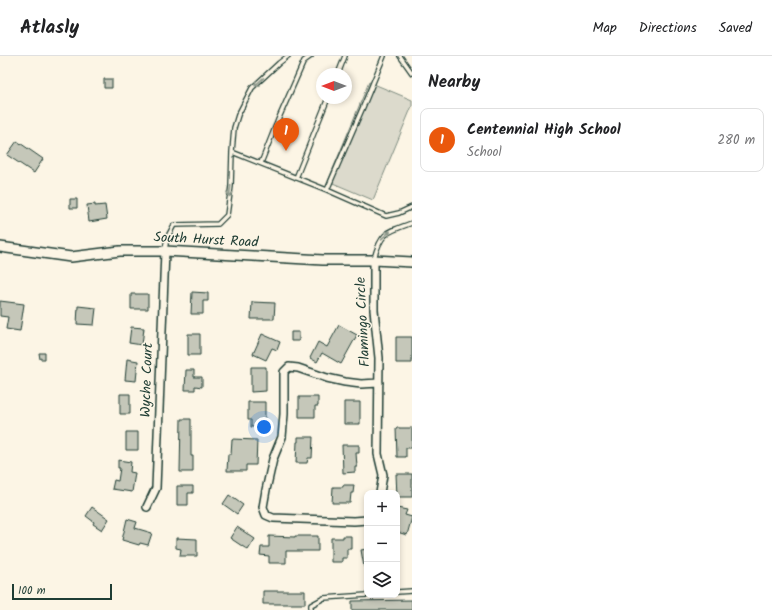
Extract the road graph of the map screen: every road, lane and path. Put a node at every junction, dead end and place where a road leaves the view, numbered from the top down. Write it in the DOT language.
graph roads {
  1 [pos="288,56"];
  2 [pos="312,56"];
  3 [pos="345,56"];
  4 [pos="384,56"];
  5 [pos="400,56"];
  6 [pos="340,68"];
  7 [pos="412,73"];
  8 [pos="326,104"];
  9 [pos="232,152"];
  10 [pos="261,163"];
  11 [pos="296,178"];
  12 [pos="327,190"];
  13 [pos="412,207"];
  14 [pos="412,223"];
  15 [pos="0,247"];
  16 [pos="165,251"];
  17 [pos="374,260"];
  18 [pos="412,262"];
  19 [pos="379,383"];
  20 [pos="380,490"];
  21 [pos="147,507"];
  22 [pos="364,520"];
  23 [pos="412,591"];
  24 [pos="400,592"];
  25 [pos="364,595"];
  26 [pos="311,610"];
  1 -- 9 [label="lane, one-way"];
  2 -- 10 [label="lane"];
  3 -- 6 [label="lane"];
  4 -- 12 [label="lane"];
  5 -- 7 [label="lane"];
  8 -- 11 [label="lane"];
  9 -- 10 [label="lane"];
  9 -- 16 [label="lane, one-way"];
  10 -- 11 [label="lane"];
  11 -- 12 [label="lane"];
  12 -- 13 [label="lane"];
  17 -- 14 [label="lane, one-way"];
  15 -- 16 [label="street, South Hurst Road"];
  16 -- 17 [label="street, South Hurst Road"];
  16 -- 21 [label="street, Wyche Court"];
  17 -- 18 [label="street, South Hurst Road"];
  17 -- 19 [label="street, Flamingo Circle"];
  19 -- 20 [label="street, Flamingo Circle"];
  19 -- 22 [label="street, Flamingo Circle"];
  23 -- 24 [label="lane"];
  25 -- 26 [label="lane"];
}
